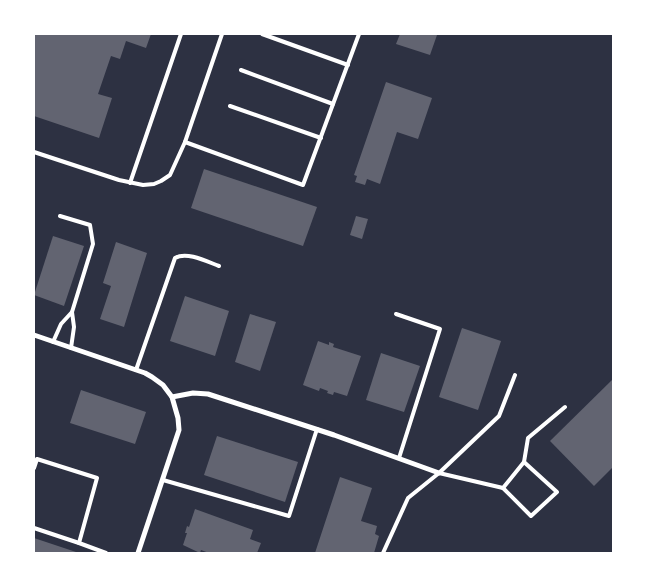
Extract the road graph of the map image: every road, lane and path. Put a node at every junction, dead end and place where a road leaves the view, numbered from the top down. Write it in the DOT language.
graph roads {
  1 [pos="181,34"];
  2 [pos="222,34"];
  3 [pos="262,34"];
  4 [pos="359,34"];
  5 [pos="348,65"];
  6 [pos="241,70"];
  7 [pos="333,104"];
  8 [pos="230,106"];
  9 [pos="320,138"];
  10 [pos="185,142"];
  11 [pos="34,152"];
  12 [pos="130,183"];
  13 [pos="60,216"];
  14 [pos="220,266"];
  15 [pos="72,312"];
  16 [pos="396,314"];
  17 [pos="34,335"];
  18 [pos="54,342"];
  19 [pos="71,348"];
  20 [pos="136,370"];
  21 [pos="516,375"];
  22 [pos="172,397"];
  23 [pos="565,407"];
  24 [pos="317,429"];
  25 [pos="399,458"];
  26 [pos="524,462"];
  27 [pos="34,468"];
  28 [pos="439,473"];
  29 [pos="163,480"];
  30 [pos="503,488"];
  31 [pos="34,528"];
  32 [pos="79,543"];
  33 [pos="106,553"];
  34 [pos="138,553"];
  35 [pos="383,553"];
  1 -- 12 [label="lane"];
  2 -- 10 [label="lane"];
  3 -- 5 [label="lane"];
  4 -- 5 [label="lane"];
  5 -- 7 [label="lane"];
  6 -- 7 [label="lane"];
  7 -- 9 [label="lane"];
  8 -- 9 [label="lane"];
  9 -- 10 [label="lane"];
  10 -- 12 [label="lane"];
  11 -- 12 [label="lane"];
  13 -- 15 [label="lane"];
  14 -- 20 [label="lane"];
  15 -- 18 [label="lane"];
  15 -- 19 [label="lane"];
  16 -- 25 [label="lane"];
  17 -- 18 [label="street"];
  18 -- 19 [label="street"];
  19 -- 20 [label="street"];
  20 -- 22 [label="street"];
  21 -- 28 [label="lane"];
  22 -- 24 [label="street"];
  22 -- 29 [label="street"];
  23 -- 26 [label="lane"];
  24 -- 25 [label="street"];
  24 -- 29 [label="lane"];
  25 -- 28 [label="street"];
  26 -- 30 [label="lane"];
  26 -- 30 [label="lane"];
  27 -- 32 [label="lane"];
  28 -- 30 [label="lane"];
  28 -- 35 [label="lane"];
  29 -- 34 [label="street"];
  31 -- 32 [label="lane"];
  32 -- 33 [label="lane"];
}
